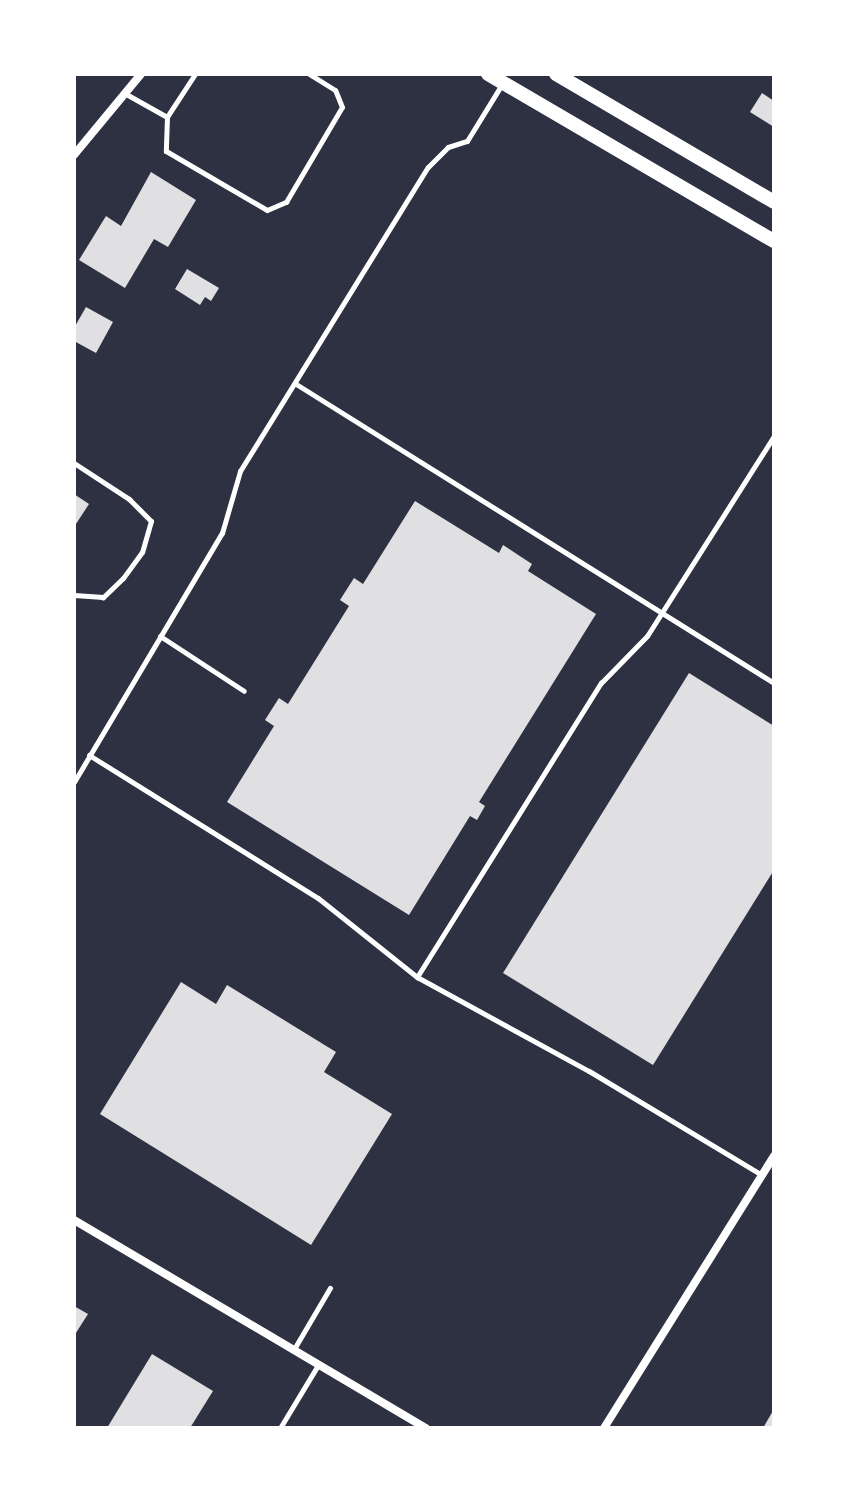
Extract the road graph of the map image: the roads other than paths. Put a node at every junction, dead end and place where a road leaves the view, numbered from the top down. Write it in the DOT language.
graph roads {
  1 [pos="141,74"];
  2 [pos="195,74"];
  3 [pos="309,74"];
  4 [pos="488,74"];
  5 [pos="556,74"];
  6 [pos="503,83"];
  7 [pos="126,94"];
  8 [pos="167,117"];
  9 [pos="74,155"];
  10 [pos="774,202"];
  11 [pos="774,241"];
  12 [pos="296,384"];
  13 [pos="774,436"];
  14 [pos="74,463"];
  15 [pos="74,595"];
  16 [pos="663,612"];
  17 [pos="160,636"];
  18 [pos="774,683"];
  19 [pos="244,691"];
  20 [pos="89,755"];
  21 [pos="74,782"];
  22 [pos="417,977"];
  23 [pos="774,1156"];
  24 [pos="762,1175"];
  25 [pos="74,1220"];
  26 [pos="330,1288"];
  27 [pos="293,1350"];
  28 [pos="318,1365"];
  29 [pos="280,1428"];
  30 [pos="426,1428"];
  31 [pos="604,1428"];
  1 -- 7 [label="street"];
  2 -- 8 [label="lane"];
  3 -- 8 [label="lane"];
  4 -- 6 [label="main road"];
  5 -- 10 [label="main road"];
  6 -- 11 [label="main road"];
  6 -- 12 [label="lane"];
  7 -- 8 [label="lane"];
  7 -- 9 [label="street"];
  12 -- 16 [label="lane"];
  12 -- 17 [label="lane"];
  13 -- 16 [label="lane"];
  14 -- 15 [label="lane"];
  16 -- 18 [label="lane"];
  16 -- 22 [label="lane"];
  17 -- 19 [label="lane"];
  17 -- 20 [label="lane"];
  20 -- 21 [label="lane"];
  20 -- 22 [label="lane"];
  22 -- 24 [label="lane"];
  23 -- 24 [label="street"];
  24 -- 31 [label="street"];
  25 -- 27 [label="street"];
  26 -- 27 [label="lane"];
  27 -- 28 [label="street"];
  28 -- 29 [label="lane"];
  28 -- 30 [label="street"];
}
